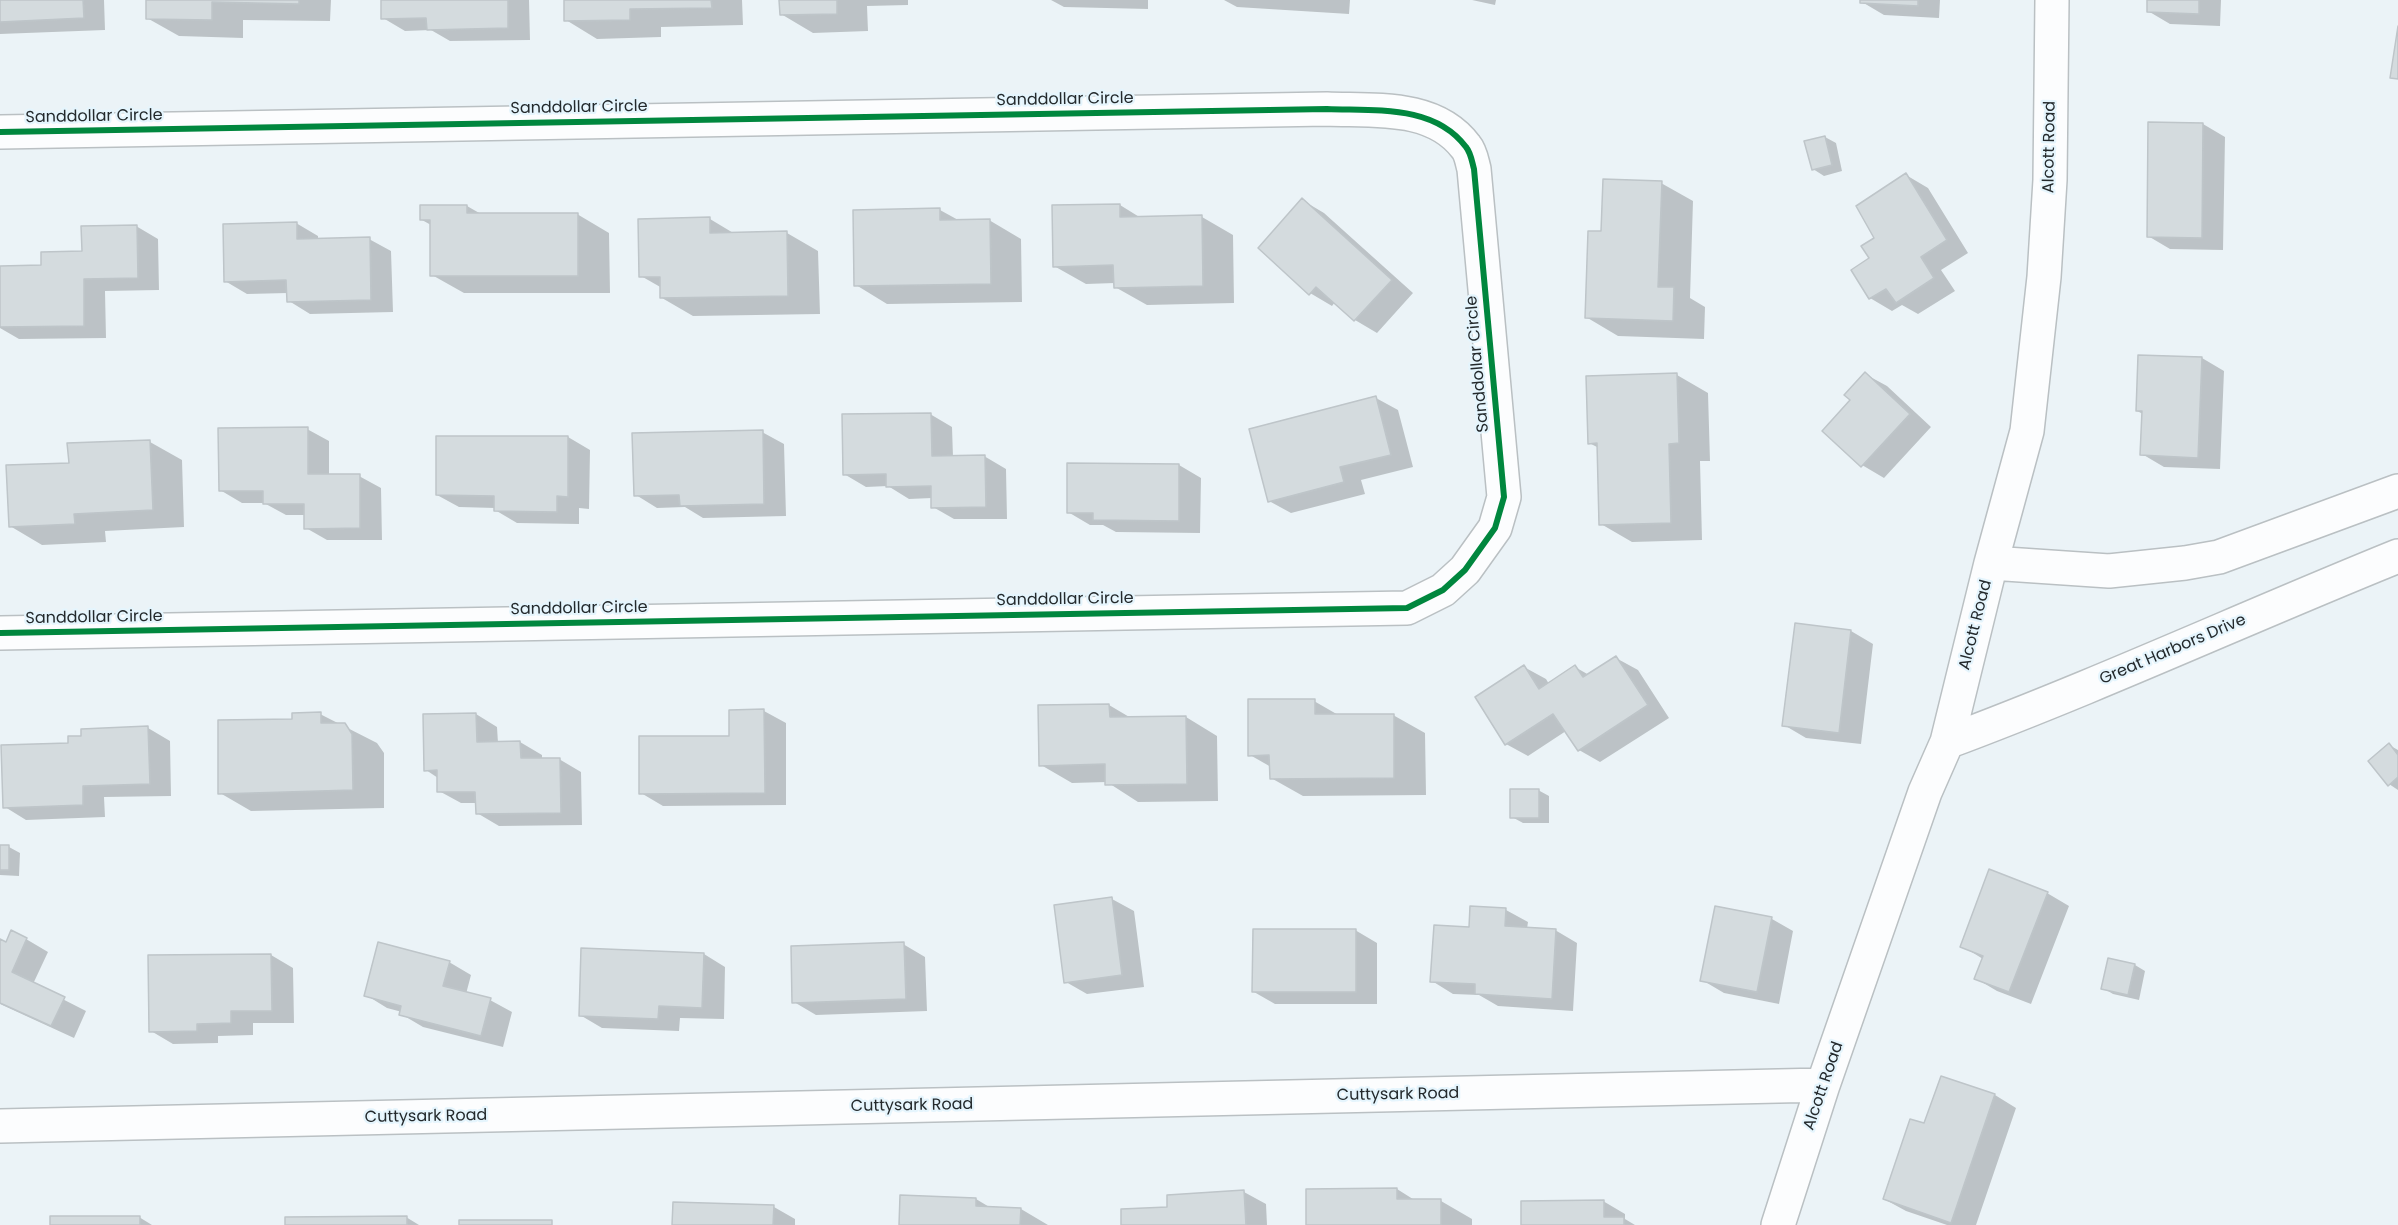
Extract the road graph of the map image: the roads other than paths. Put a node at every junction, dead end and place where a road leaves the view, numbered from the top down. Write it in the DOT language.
graph roads {
  1 [pos="2052,0"];
  2 [pos="0,132"];
  3 [pos="2398,491"];
  4 [pos="2398,556"];
  5 [pos="1991,563"];
  6 [pos="0,633"];
  7 [pos="1947,742"];
  8 [pos="1823,1085"];
  9 [pos="0,1126"];
  10 [pos="1778,1225"];
  1 -- 5 [label="street, Alcott Road"];
  2 -- 6 [label="street, Sanddollar Circle"];
  3 -- 5 [label="street"];
  4 -- 7 [label="street, Great Harbors Drive"];
  5 -- 7 [label="street, Alcott Road"];
  7 -- 8 [label="street, Alcott Road"];
  8 -- 9 [label="street, Cuttysark Road"];
  8 -- 10 [label="street, Alcott Road"];
}
